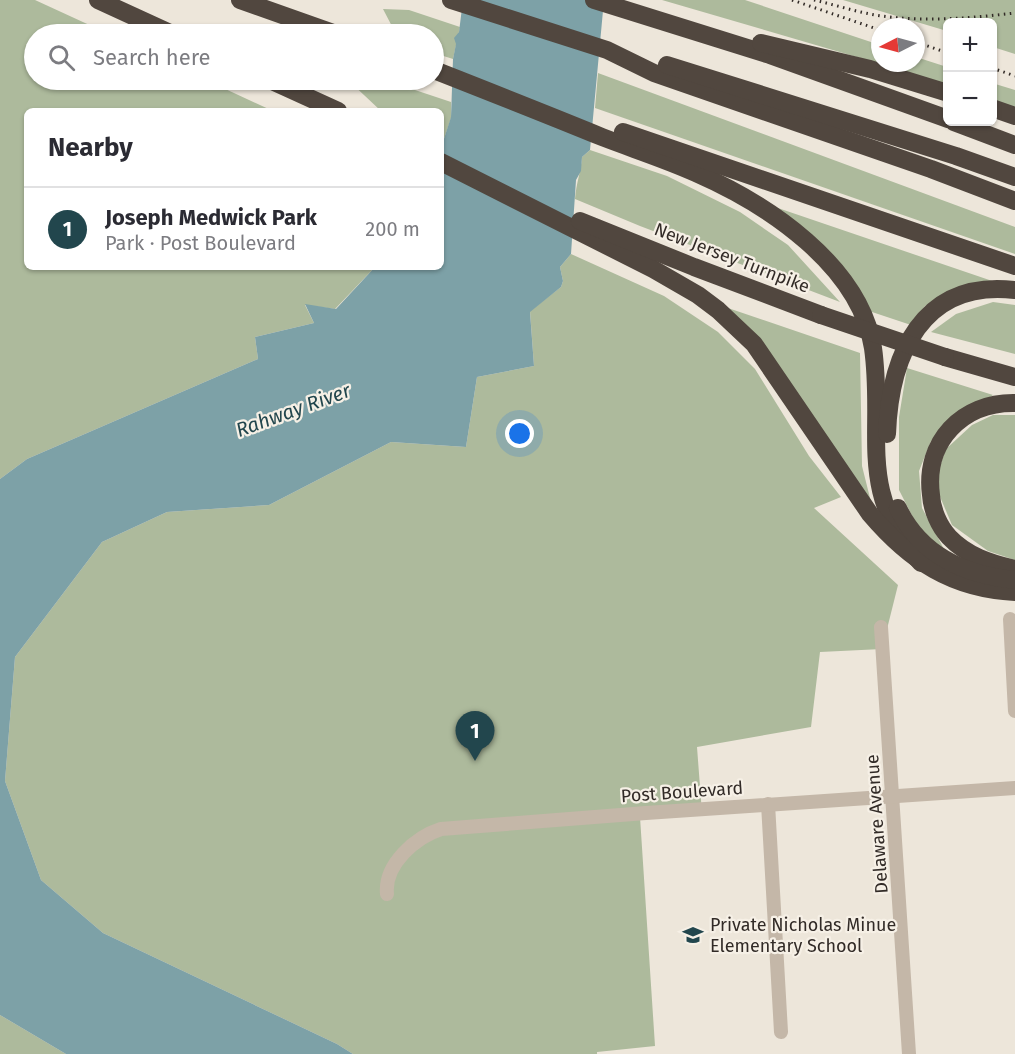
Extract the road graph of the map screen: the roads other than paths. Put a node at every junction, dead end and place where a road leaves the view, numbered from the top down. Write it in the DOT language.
graph roads {
  1 [pos="98,0"];
  2 [pos="240,0"];
  3 [pos="452,0"];
  4 [pos="594,0"];
  5 [pos="150,24"];
  6 [pos="308,24"];
  7 [pos="769,49"];
  8 [pos="655,67"];
  9 [pos="444,73"];
  10 [pos="292,90"];
  11 [pos="943,91"];
  12 [pos="331,108"];
  13 [pos="997,109"];
  14 [pos="1015,116"];
  15 [pos="943,117"];
  16 [pos="965,126"];
  17 [pos="1015,145"];
  18 [pos="643,146"];
  19 [pos="444,161"];
  20 [pos="1015,177"];
  21 [pos="1015,201"];
  22 [pos="626,248"];
  23 [pos="1015,266"];
  24 [pos="1015,290"];
  25 [pos="1015,377"];
  26 [pos="1015,404"];
  27 [pos="921,563"];
  28 [pos="1015,569"];
  29 [pos="1015,580"];
  30 [pos="1015,592"];
  31 [pos="1010,619"];
  32 [pos="881,627"];
  33 [pos="1015,711"];
  34 [pos="1015,788"];
  35 [pos="893,796"];
  36 [pos="768,804"];
  37 [pos="387,894"];
  38 [pos="781,1032"];
  39 [pos="909,1054"];
  1 -- 5 [label="highway"];
  2 -- 6 [label="highway"];
  3 -- 8 [label="highway"];
  4 -- 7 [label="highway"];
  7 -- 11 [label="highway"];
  7 -- 15 [label="highway"];
  8 -- 20 [label="highway"];
  8 -- 21 [label="highway"];
  9 -- 18 [label="highway"];
  10 -- 12 [label="highway"];
  13 -- 14 [label="highway"];
  16 -- 17 [label="highway"];
  18 -- 23 [label="highway"];
  18 -- 27 [label="highway"];
  19 -- 22 [label="highway"];
  22 -- 25 [label="highway, New Jersey Turnpike, bridge"];
  22 -- 27 [label="highway"];
  24 -- 29 [label="highway"];
  26 -- 28 [label="highway"];
  27 -- 30 [label="highway"];
  31 -- 33 [label="street"];
  32 -- 35 [label="street, Delaware Avenue"];
  34 -- 35 [label="street, Post Boulevard"];
  35 -- 36 [label="street, Post Boulevard"];
  35 -- 39 [label="street, Delaware Avenue"];
  36 -- 37 [label="street, Post Boulevard"];
  36 -- 38 [label="street"];
}
